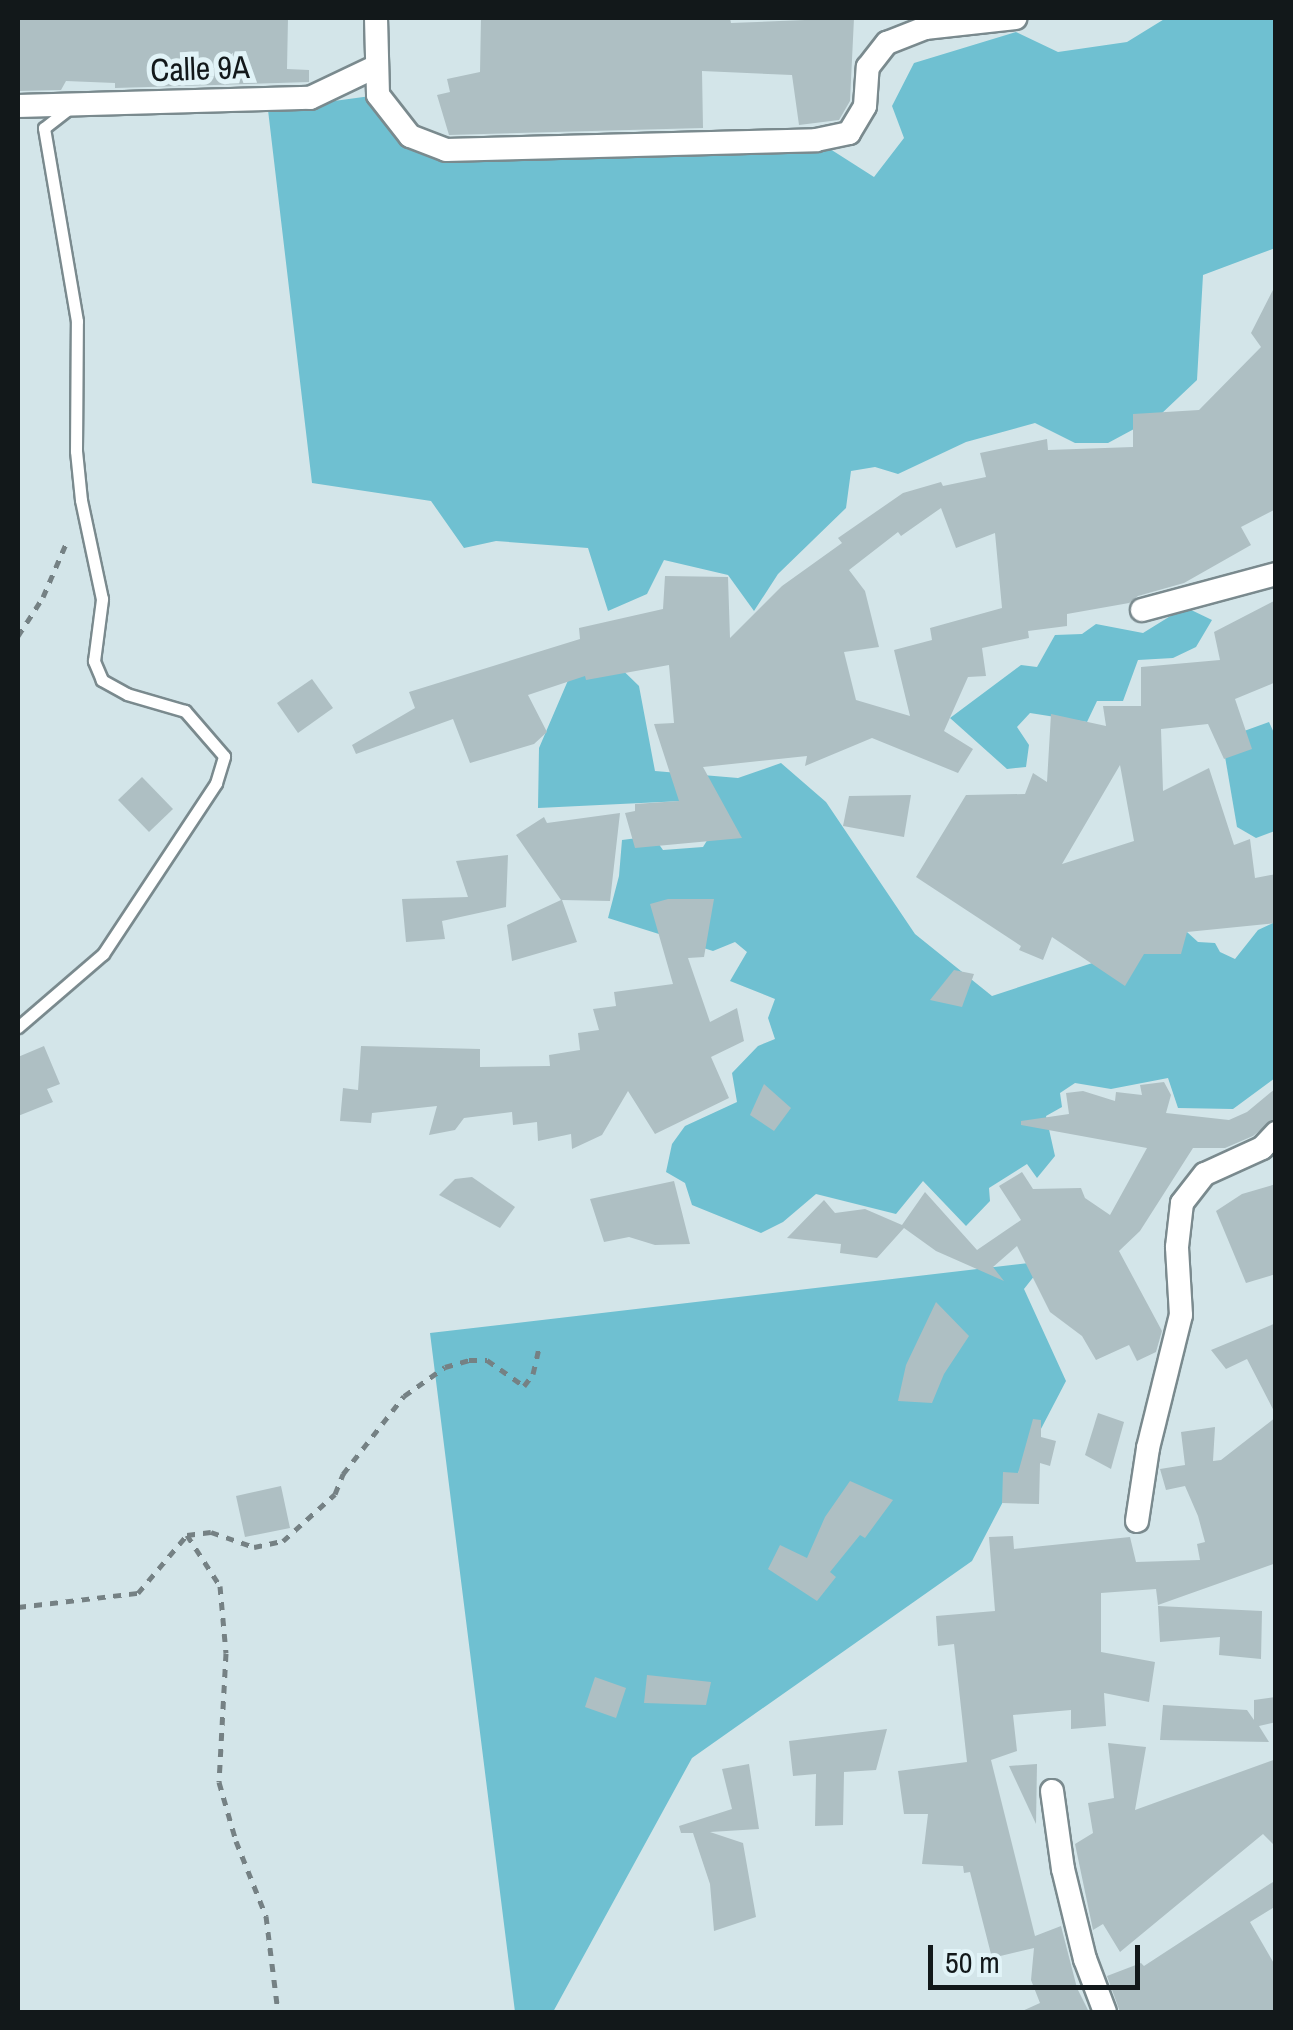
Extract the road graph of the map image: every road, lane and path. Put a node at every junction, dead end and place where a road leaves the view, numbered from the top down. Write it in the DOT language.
graph roads {
  1 [pos="376,18"];
  2 [pos="1015,18"];
  3 [pos="377,66"];
  4 [pos="18,106"];
  5 [pos="71,106"];
  6 [pos="68,529"];
  7 [pos="1276,574"];
  8 [pos="1142,610"];
  9 [pos="18,636"];
  10 [pos="18,1027"];
  11 [pos="1276,1133"];
  12 [pos="539,1348"];
  13 [pos="1137,1521"];
  14 [pos="187,1535"];
  15 [pos="18,1607"];
  16 [pos="1052,1791"];
  17 [pos="278,2012"];
  18 [pos="1105,2012"];
  1 -- 3 [label="street"];
  2 -- 3 [label="street"];
  3 -- 5 [label="street, Calle 9A"];
  4 -- 5 [label="street, Calle 9A"];
  5 -- 10 [label="lane"];
  6 -- 9 [label="path"];
  7 -- 8 [label="street"];
  11 -- 13 [label="street"];
  12 -- 14 [label="path"];
  14 -- 15 [label="path"];
  14 -- 17 [label="path"];
  16 -- 18 [label="street"];
}
